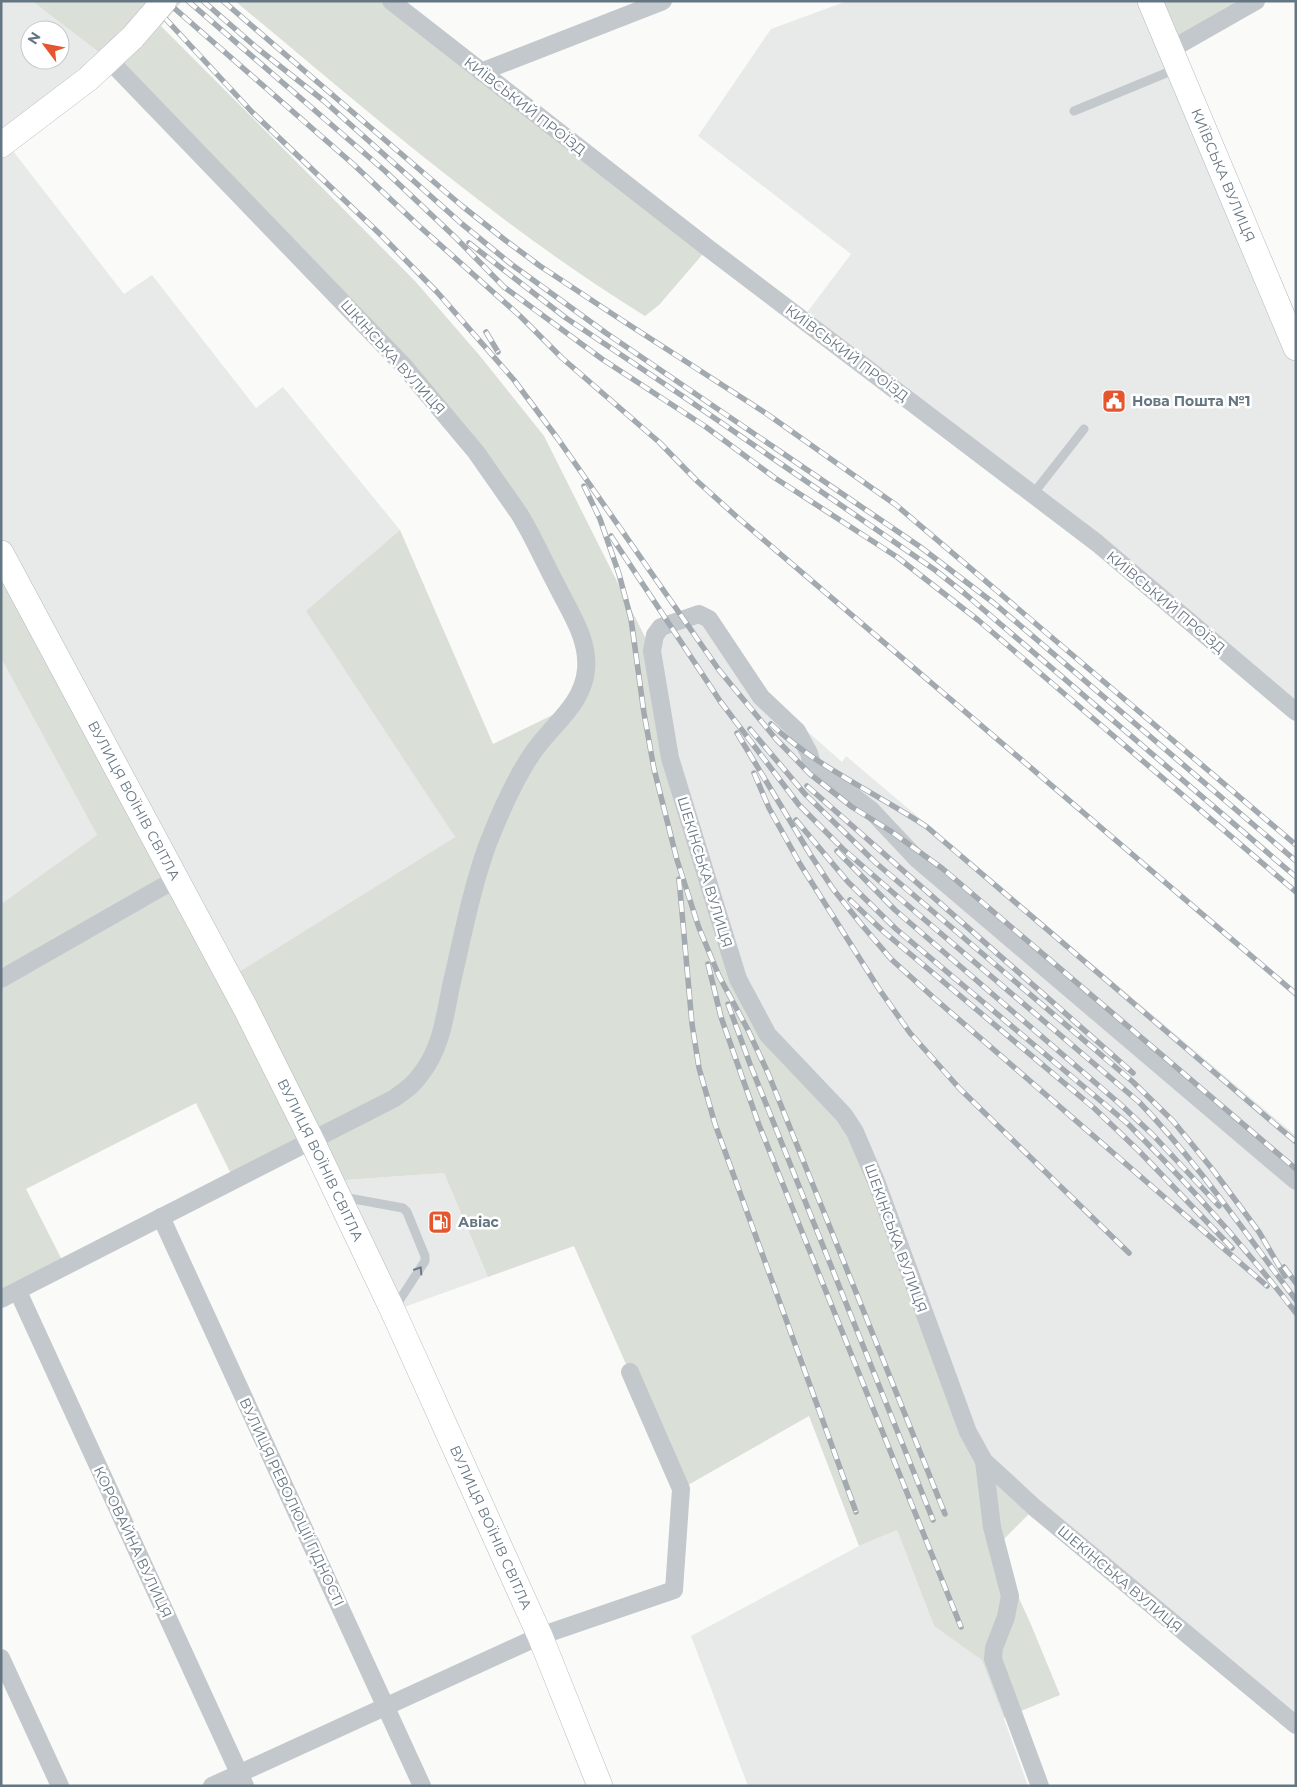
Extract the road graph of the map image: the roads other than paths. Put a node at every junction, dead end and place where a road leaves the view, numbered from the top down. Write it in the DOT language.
graph roads {
  1 [pos="164,1"];
  2 [pos="391,1"];
  3 [pos="663,1"];
  4 [pos="1150,1"];
  5 [pos="1256,1"];
  6 [pos="1174,59"];
  7 [pos="109,60"];
  8 [pos="481,72"];
  9 [pos="1074,111"];
  10 [pos="1,145"];
  11 [pos="1296,348"];
  12 [pos="1084,430"];
  13 [pos="1033,494"];
  14 [pos="1,553"];
  15 [pos="1296,712"];
  16 [pos="176,878"];
  17 [pos="1,979"];
  18 [pos="312,1141"];
  19 [pos="1296,1181"];
  20 [pos="338,1196"];
  21 [pos="161,1217"];
  22 [pos="21,1298"];
  23 [pos="1,1300"];
  24 [pos="393,1311"];
  25 [pos="630,1372"];
  26 [pos="984,1461"];
  27 [pos="540,1636"];
  28 [pos="1,1658"];
  29 [pos="385,1705"];
  30 [pos="1296,1725"];
  31 [pos="242,1780"];
  32 [pos="60,1786"];
  33 [pos="212,1786"];
  34 [pos="422,1786"];
  35 [pos="600,1786"];
  36 [pos="1040,1786"];
  1 -- 7 [label="street, bridge"];
  2 -- 8 [label="street, КИЇВСЬКИЙ ПРОЇЗД"];
  3 -- 8 [label="street"];
  4 -- 6 [label="street, КИЇВСЬКА ВУЛИЦЯ"];
  5 -- 6 [label="street"];
  6 -- 9 [label="lane"];
  6 -- 11 [label="street, КИЇВСЬКА ВУЛИЦЯ"];
  7 -- 10 [label="street"];
  7 -- 18 [label="street, ШКІНСЬКА ВУЛИЦЯ"];
  8 -- 13 [label="street, КИЇВСЬКИЙ ПРОЇЗД"];
  12 -- 13 [label="lane"];
  13 -- 15 [label="street, КИЇВСЬКИЙ ПРОЇЗД"];
  14 -- 16 [label="street, ВУЛИЦЯ ВОЇНІВ СВІТЛА"];
  16 -- 17 [label="street"];
  16 -- 18 [label="street, ВУЛИЦЯ ВОЇНІВ СВІТЛА"];
  18 -- 20 [label="street, ВУЛИЦЯ ВОЇНІВ СВІТЛА"];
  18 -- 21 [label="street"];
  19 -- 26 [label="street, ШЕКІНСЬКА ВУЛИЦЯ"];
  20 -- 24 [label="street, ВУЛИЦЯ ВОЇНІВ СВІТЛА"];
  24 -- 20 [label="lane, one-way"];
  21 -- 23 [label="street"];
  21 -- 29 [label="street, ВУЛИЦЯ РЕВОЛЮЦІЇ ГІДНОСТІ"];
  22 -- 31 [label="street, КОРОВАЙНА ВУЛИЦЯ"];
  24 -- 27 [label="street, ВУЛИЦЯ ВОЇНІВ СВІТЛА"];
  25 -- 27 [label="street"];
  26 -- 30 [label="street, ШЕКІНСЬКА ВУЛИЦЯ"];
  26 -- 36 [label="street"];
  27 -- 29 [label="street"];
  27 -- 35 [label="street, ВУЛИЦЯ ВОЇНІВ СВІТЛА"];
  28 -- 32 [label="street"];
  29 -- 31 [label="street"];
  29 -- 34 [label="street, ВУЛИЦЯ РЕВОЛЮЦІЇ ГІДНОСТІ"];
  31 -- 33 [label="street"];
}
